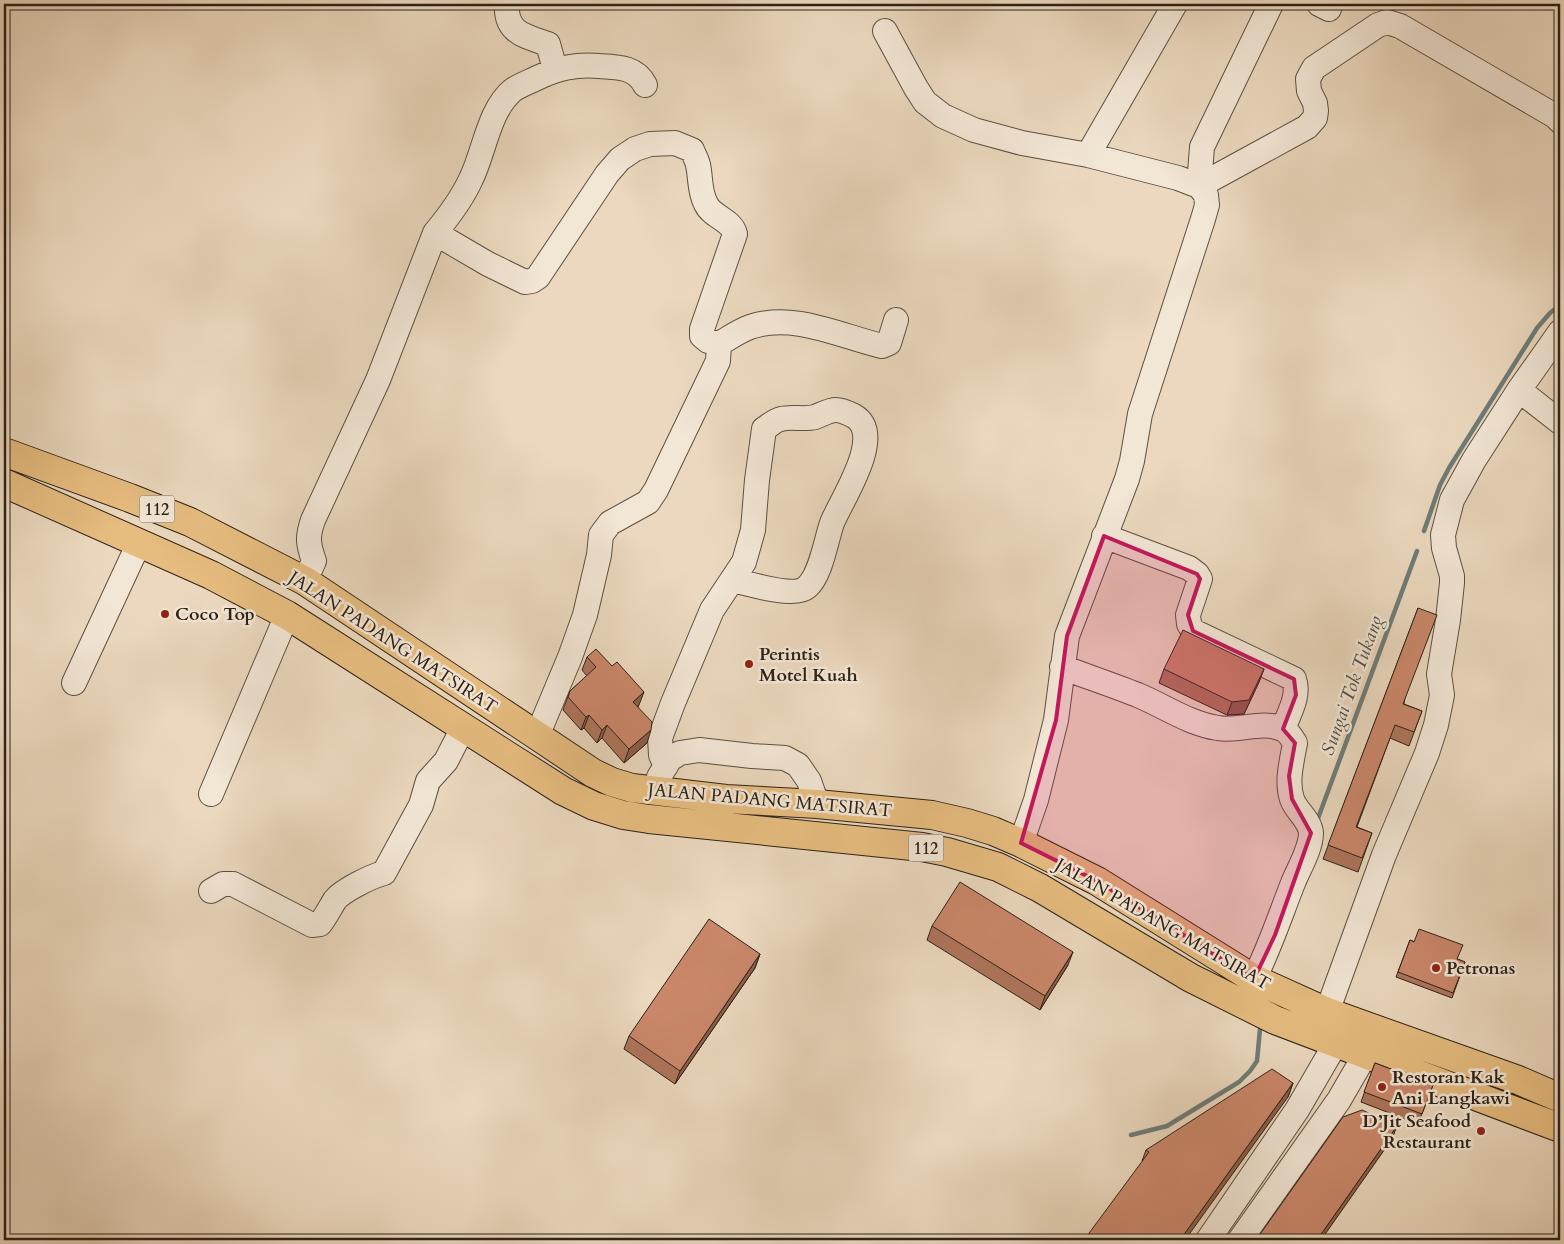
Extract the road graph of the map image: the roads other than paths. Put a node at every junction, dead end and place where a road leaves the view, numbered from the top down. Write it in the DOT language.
graph roads {
  1 [pos="507,4"];
  2 [pos="1175,4"];
  3 [pos="1271,4"];
  4 [pos="885,31"];
  5 [pos="555,69"];
  6 [pos="645,85"];
  7 [pos="1560,121"];
  8 [pos="1088,155"];
  9 [pos="1200,186"];
  10 [pos="435,233"];
  11 [pos="896,320"];
  12 [pos="1560,332"];
  13 [pos="719,344"];
  14 [pos="1519,390"];
  15 [pos="1560,422"];
  16 [pos="4,452"];
  17 [pos="4,483"];
  18 [pos="1104,536"];
  19 [pos="139,543"];
  20 [pos="733,580"];
  21 [pos="305,581"];
  22 [pos="287,615"];
  23 [pos="1062,667"];
  24 [pos="74,683"];
  25 [pos="464,728"];
  26 [pos="1282,729"];
  27 [pos="537,736"];
  28 [pos="666,766"];
  29 [pos="652,790"];
  30 [pos="211,794"];
  31 [pos="817,804"];
  32 [pos="1021,843"];
  33 [pos="211,892"];
  34 [pos="1254,979"];
  35 [pos="1327,1012"];
  36 [pos="1336,1043"];
  37 [pos="1365,1055"];
  38 [pos="1560,1098"];
  39 [pos="1560,1128"];
  40 [pos="1208,1240"];
  41 [pos="1240,1240"];
  1 -- 5 [label="street"];
  2 -- 8 [label="street"];
  3 -- 9 [label="street"];
  4 -- 8 [label="street"];
  5 -- 6 [label="street"];
  5 -- 10 [label="street"];
  7 -- 9 [label="street"];
  8 -- 9 [label="street"];
  9 -- 18 [label="street"];
  10 -- 13 [label="street"];
  10 -- 21 [label="street"];
  11 -- 13 [label="street"];
  12 -- 14 [label="street"];
  13 -- 27 [label="street"];
  14 -- 15 [label="street"];
  14 -- 35 [label="street"];
  16 -- 21 [label="main road, JALAN PADANG MATSIRAT / 112"];
  17 -- 19 [label="main road, JALAN PADANG MATSIRAT / 112"];
  18 -- 23 [label="street"];
  18 -- 26 [label="street"];
  19 -- 22 [label="main road, JALAN PADANG MATSIRAT / 112"];
  19 -- 24 [label="street"];
  20 -- 20 [label="street"];
  20 -- 28 [label="street"];
  21 -- 22 [label="main road"];
  21 -- 27 [label="main road, JALAN PADANG MATSIRAT / 112"];
  22 -- 25 [label="main road, JALAN PADANG MATSIRAT / 112"];
  22 -- 30 [label="street"];
  23 -- 26 [label="street"];
  23 -- 32 [label="street"];
  25 -- 33 [label="street"];
  25 -- 36 [label="main road, JALAN PADANG MATSIRAT / 112"];
  26 -- 34 [label="street"];
  27 -- 29 [label="main road, JALAN PADANG MATSIRAT / 112"];
  28 -- 29 [label="street"];
  28 -- 31 [label="street"];
  29 -- 31 [label="main road, JALAN PADANG MATSIRAT / 112"];
  31 -- 32 [label="main road, JALAN PADANG MATSIRAT / 112"];
  32 -- 34 [label="main road, JALAN PADANG MATSIRAT / 112"];
  34 -- 35 [label="main road, JALAN PADANG MATSIRAT / 112"];
  35 -- 38 [label="main road, JALAN PADANG MATSIRAT / 112"];
  36 -- 37 [label="main road, JALAN PADANG MATSIRAT / 112"];
  36 -- 40 [label="street"];
  37 -- 39 [label="main road, JALAN PADANG MATSIRAT / 112"];
  37 -- 41 [label="street"];
}
